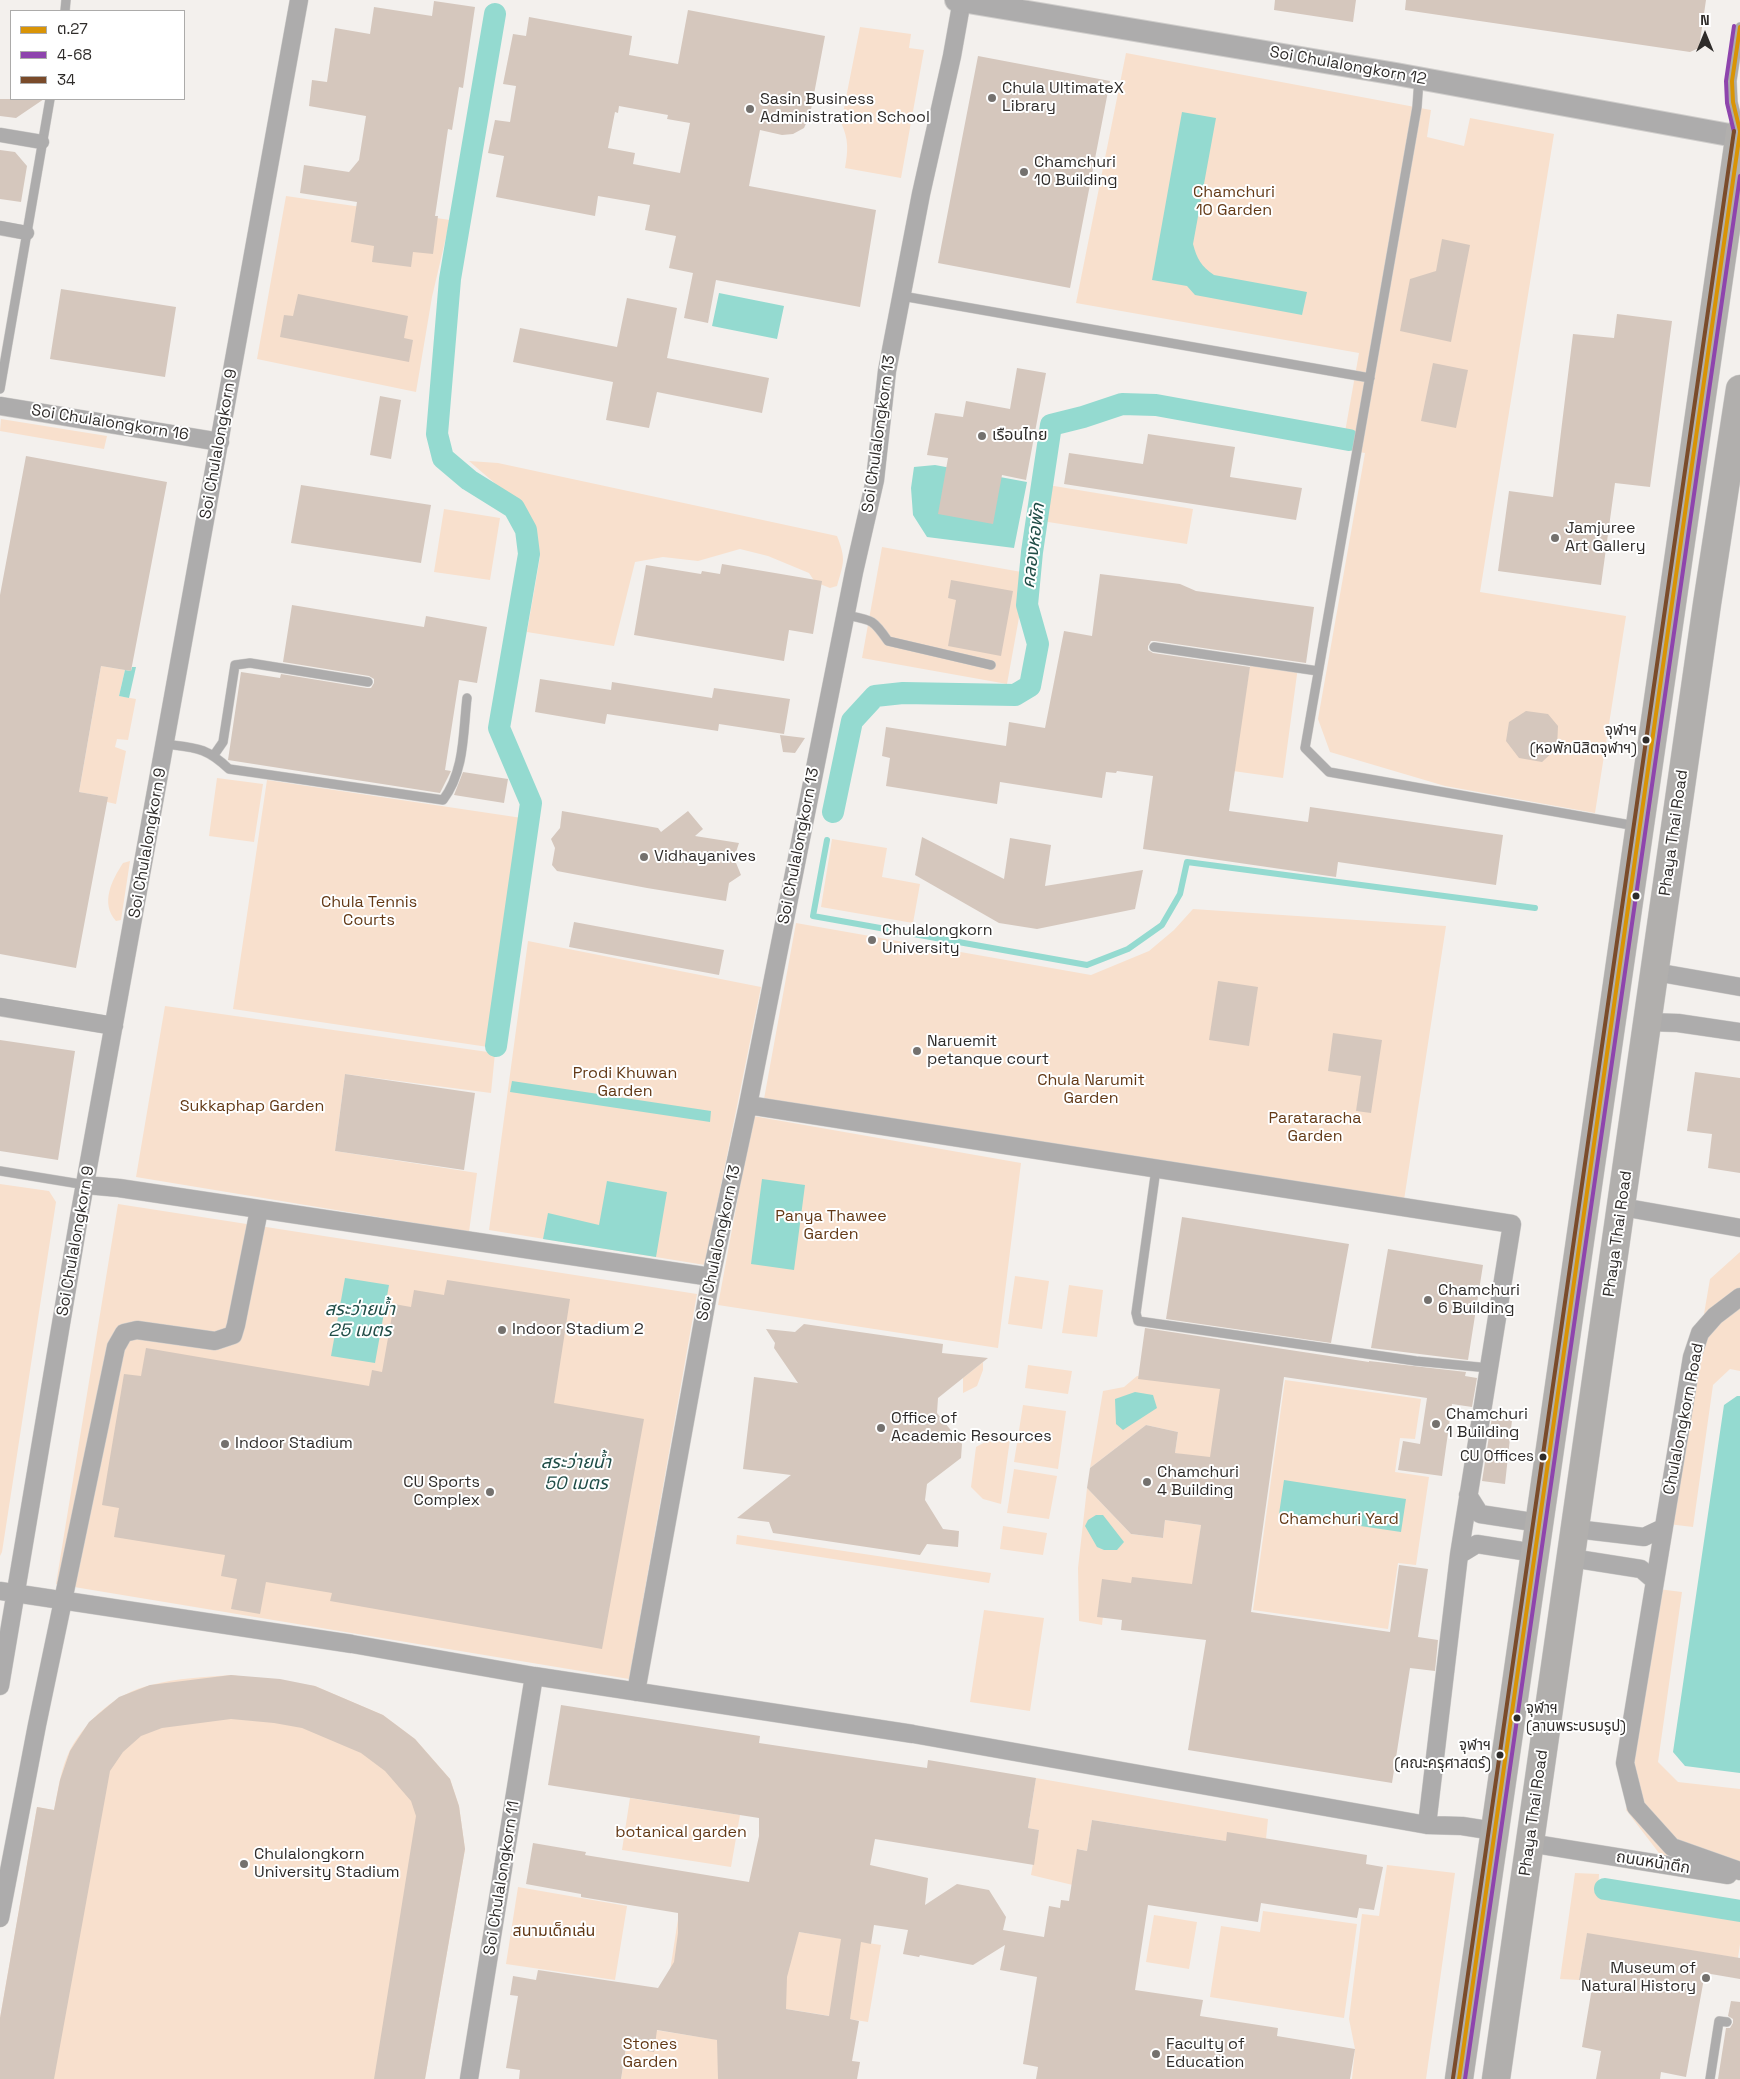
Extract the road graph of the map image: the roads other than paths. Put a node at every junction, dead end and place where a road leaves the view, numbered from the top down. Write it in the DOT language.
graph roads {
  1 [pos="299,0"];
  2 [pos="960,0"];
  3 [pos="1740,27"];
  4 [pos="1419,78"];
  5 [pos="50,100"];
  6 [pos="1740,134"];
  7 [pos="0,135"];
  8 [pos="42,142"];
  9 [pos="0,228"];
  10 [pos="27,233"];
  11 [pos="902,296"];
  12 [pos="3,354"];
  13 [pos="1370,378"];
  14 [pos="0,389"];
  15 [pos="1740,389"];
  16 [pos="0,406"];
  17 [pos="220,442"];
  18 [pos="846,615"];
  19 [pos="1154,647"];
  20 [pos="991,665"];
  21 [pos="1318,671"];
  22 [pos="368,682"];
  23 [pos="467,698"];
  24 [pos="165,744"];
  25 [pos="214,755"];
  26 [pos="1638,827"];
  27 [pos="1655,972"];
  28 [pos="1740,988"];
  29 [pos="0,1007"];
  30 [pos="1648,1022"];
  31 [pos="114,1026"];
  32 [pos="1740,1032"];
  33 [pos="748,1105"];
  34 [pos="1156,1169"];
  35 [pos="0,1171"];
  36 [pos="86,1186"];
  37 [pos="1622,1207"];
  38 [pos="258,1210"];
  39 [pos="1740,1228"];
  40 [pos="711,1277"];
  41 [pos="1740,1297"];
  42 [pos="1488,1368"];
  43 [pos="1468,1495"];
  44 [pos="1539,1523"];
  45 [pos="1663,1528"];
  46 [pos="1576,1529"];
  47 [pos="1535,1553"];
  48 [pos="1459,1555"];
  49 [pos="1571,1558"];
  50 [pos="1655,1581"];
  51 [pos="8,1592"];
  52 [pos="62,1601"];
  53 [pos="534,1676"];
  54 [pos="0,1686"];
  55 [pos="636,1692"];
  56 [pos="1427,1825"];
  57 [pos="1494,1831"];
  58 [pos="1529,1844"];
  59 [pos="1740,1871"];
  60 [pos="1740,1877"];
  61 [pos="0,1918"];
  62 [pos="1727,2022"];
  63 [pos="470,2079"];
  64 [pos="1459,2079"];
  65 [pos="1496,2079"];
  66 [pos="1710,2079"];
  1 -- 17 [label="street, Soi Chulalongkorn 9"];
  2 -- 4 [label="street, Soi Chulalongkorn 12"];
  2 -- 11 [label="street, Soi Chulalongkorn 13"];
  3 -- 6 [label="lane"];
  4 -- 6 [label="street, Soi Chulalongkorn 12"];
  4 -- 13 [label="lane"];
  5 -- 8 [label="lane"];
  6 -- 26 [label="main road"];
  7 -- 8 [label="street"];
  8 -- 10 [label="lane"];
  9 -- 10 [label="street"];
  10 -- 12 [label="lane"];
  11 -- 13 [label="lane"];
  11 -- 18 [label="street, Soi Chulalongkorn 13"];
  12 -- 14 [label="lane"];
  13 -- 21 [label="lane"];
  15 -- 27 [label="main road, Phaya Thai Road"];
  16 -- 17 [label="street, Soi Chulalongkorn 16"];
  17 -- 24 [label="street, Soi Chulalongkorn 9"];
  18 -- 20 [label="lane"];
  18 -- 33 [label="street, Soi Chulalongkorn 13"];
  19 -- 21 [label="lane"];
  21 -- 26 [label="lane"];
  22 -- 25 [label="lane"];
  23 -- 25 [label="lane"];
  24 -- 25 [label="lane"];
  24 -- 31 [label="street, Soi Chulalongkorn 9"];
  26 -- 44 [label="main road"];
  27 -- 28 [label="street"];
  27 -- 30 [label="main road, Phaya Thai Road"];
  29 -- 31 [label="street"];
  30 -- 32 [label="street"];
  30 -- 37 [label="main road, Phaya Thai Road"];
  31 -- 36 [label="street, Soi Chulalongkorn 9"];
  33 -- 34 [label="street"];
  33 -- 40 [label="street, Soi Chulalongkorn 13"];
  34 -- 42 [label="street"];
  34 -- 42 [label="lane"];
  35 -- 36 [label="lane"];
  36 -- 38 [label="street"];
  36 -- 51 [label="street, Soi Chulalongkorn 9"];
  37 -- 39 [label="street"];
  37 -- 46 [label="main road, Phaya Thai Road"];
  38 -- 40 [label="street"];
  38 -- 52 [label="street"];
  40 -- 55 [label="street, Soi Chulalongkorn 13"];
  41 -- 45 [label="street, Chulalongkorn Road"];
  42 -- 43 [label="street"];
  43 -- 44 [label="street"];
  43 -- 48 [label="street"];
  44 -- 46 [label="main road"];
  44 -- 47 [label="main road"];
  45 -- 46 [label="street"];
  45 -- 50 [label="street, Chulalongkorn Road"];
  46 -- 49 [label="main road, Phaya Thai Road"];
  47 -- 48 [label="street"];
  47 -- 49 [label="main road"];
  47 -- 57 [label="main road"];
  48 -- 56 [label="street"];
  49 -- 50 [label="street"];
  49 -- 58 [label="main road, Phaya Thai Road"];
  50 -- 59 [label="street, Chulalongkorn Road"];
  51 -- 52 [label="street"];
  51 -- 54 [label="street, Soi Chulalongkorn 9"];
  52 -- 53 [label="street"];
  52 -- 61 [label="street"];
  53 -- 55 [label="street"];
  53 -- 63 [label="street, Soi Chulalongkorn 11"];
  55 -- 56 [label="street"];
  56 -- 57 [label="street"];
  57 -- 64 [label="main road"];
  58 -- 60 [label="street, ถนนหน้าตึก"];
  58 -- 65 [label="main road, Phaya Thai Road"];
  62 -- 66 [label="lane"];
}
